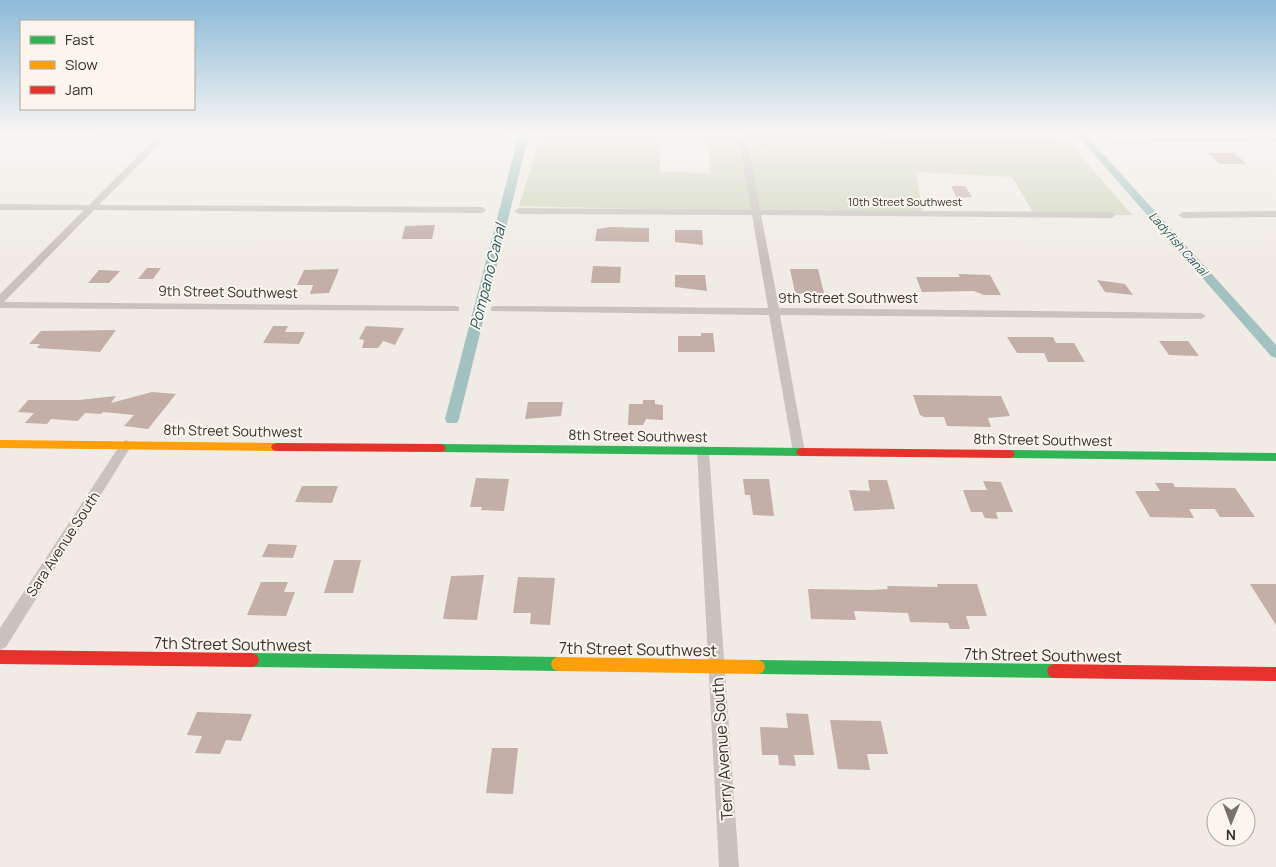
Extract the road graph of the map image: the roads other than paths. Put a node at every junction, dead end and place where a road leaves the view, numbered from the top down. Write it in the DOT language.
graph roads {
  1 [pos="124,174"];
  2 [pos="749,174"];
  3 [pos="0,207"];
  4 [pos="91,208"];
  5 [pos="482,210"];
  6 [pos="519,210"];
  7 [pos="757,212"];
  8 [pos="1276,214"];
  9 [pos="1183,215"];
  10 [pos="1111,216"];
  11 [pos="0,300"];
  12 [pos="0,305"];
  13 [pos="456,309"];
  14 [pos="495,309"];
  15 [pos="774,312"];
  16 [pos="1201,316"];
  17 [pos="0,444"];
  18 [pos="126,445"];
  19 [pos="703,451"];
  20 [pos="799,452"];
  21 [pos="1276,457"];
  22 [pos="0,642"];
  23 [pos="0,656"];
  24 [pos="716,667"];
  25 [pos="1276,674"];
  26 [pos="729,867"];
  1 -- 4 [label="street"];
  2 -- 7 [label="street"];
  3 -- 4 [label="street"];
  4 -- 5 [label="street"];
  4 -- 11 [label="street"];
  6 -- 7 [label="street, 10th Street Southwest"];
  7 -- 10 [label="street, 10th Street Southwest"];
  7 -- 15 [label="street"];
  8 -- 9 [label="street"];
  12 -- 13 [label="street, 9th Street Southwest"];
  14 -- 15 [label="street, 9th Street Southwest"];
  15 -- 16 [label="street, 9th Street Southwest"];
  15 -- 20 [label="street"];
  17 -- 18 [label="street, 8th Street Southwest"];
  18 -- 19 [label="street, 8th Street Southwest"];
  18 -- 22 [label="street, Sara Avenue South"];
  19 -- 20 [label="street, 8th Street Southwest"];
  19 -- 24 [label="street, Terry Avenue South"];
  20 -- 21 [label="street, 8th Street Southwest"];
  23 -- 24 [label="street, 7th Street Southwest"];
  24 -- 25 [label="street, 7th Street Southwest"];
  24 -- 26 [label="street, Terry Avenue South"];
}
